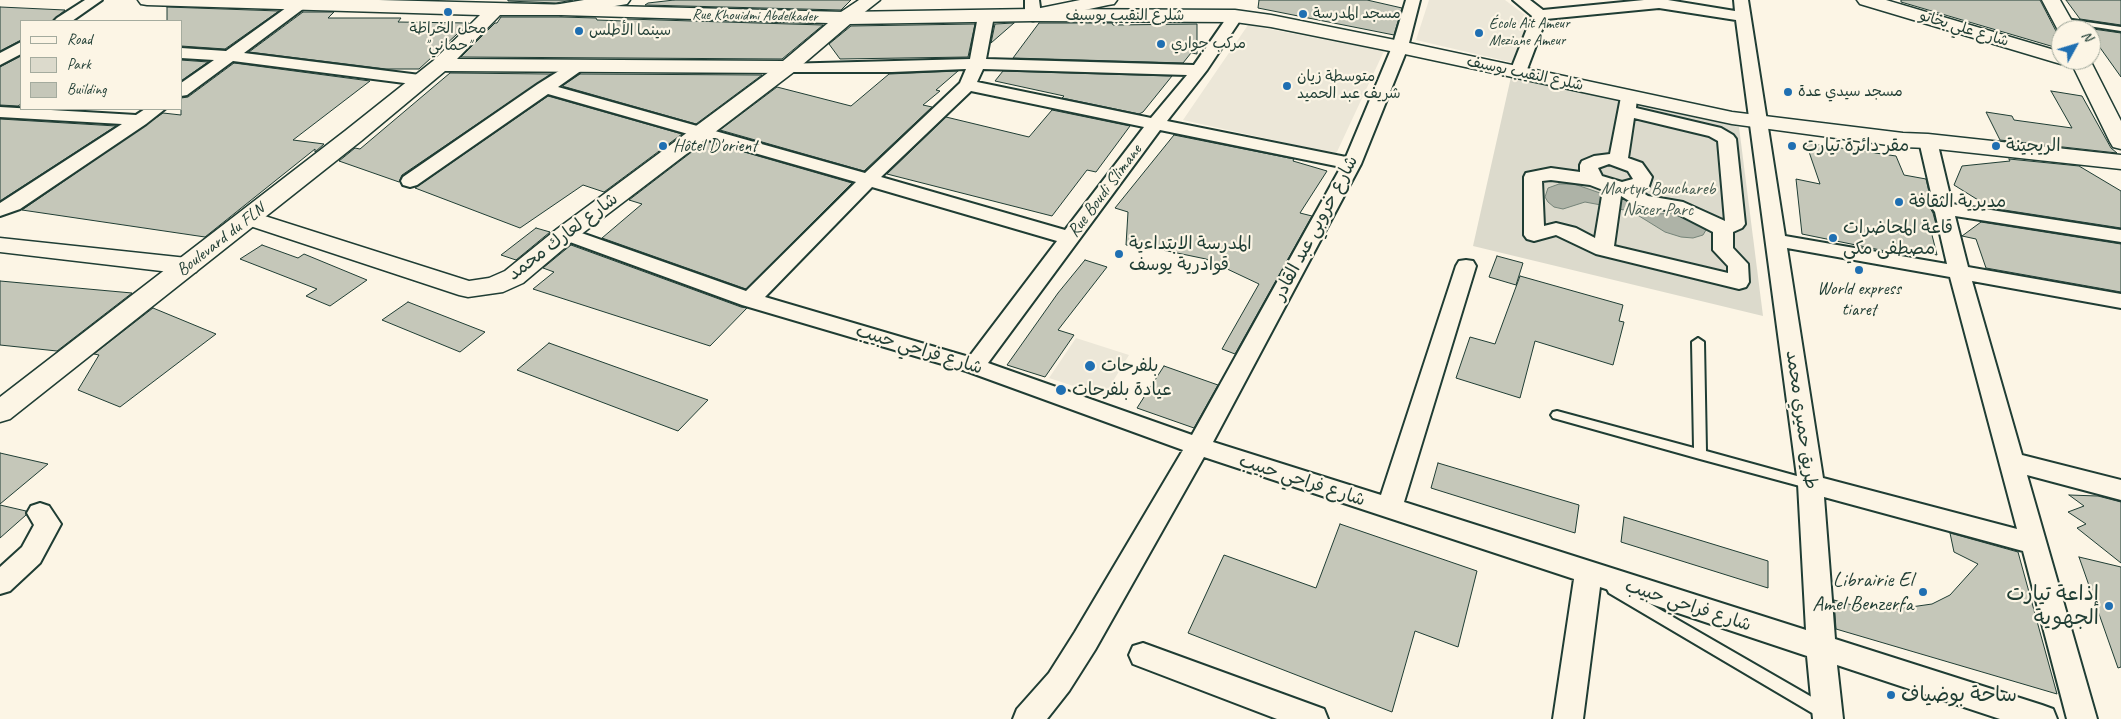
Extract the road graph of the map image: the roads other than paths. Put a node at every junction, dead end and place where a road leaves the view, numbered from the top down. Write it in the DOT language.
graph roads {
  1 [pos="95,0"];
  2 [pos="147,0"];
  3 [pos="871,0"];
  4 [pos="1108,0"];
  5 [pos="1414,0"];
  6 [pos="1520,0"];
  7 [pos="1741,0"];
  8 [pos="1866,0"];
  9 [pos="2051,0"];
  10 [pos="613,1"];
  11 [pos="1657,2"];
  12 [pos="303,3"];
  13 [pos="444,3"];
  14 [pos="1032,8"];
  15 [pos="560,9"];
  16 [pos="495,10"];
  17 [pos="1540,14"];
  18 [pos="986,16"];
  19 [pos="1235,16"];
  20 [pos="1743,17"];
  21 [pos="845,18"];
  22 [pos="64,20"];
  23 [pos="2062,20"];
  24 [pos="2101,28"];
  25 [pos="2121,29"];
  26 [pos="0,45"];
  27 [pos="20,47"];
  28 [pos="1400,47"];
  29 [pos="20,48"];
  30 [pos="182,53"];
  31 [pos="2051,55"];
  32 [pos="230,56"];
  33 [pos="0,60"];
  34 [pos="976,64"];
  35 [pos="440,65"];
  36 [pos="576,66"];
  37 [pos="788,67"];
  38 [pos="1199,70"];
  39 [pos="2085,70"];
  40 [pos="2088,70"];
  41 [pos="2094,70"];
  42 [pos="1518,72"];
  43 [pos="420,80"];
  44 [pos="968,85"];
  45 [pos="544,88"];
  46 [pos="182,90"];
  47 [pos="2121,100"];
  48 [pos="1628,103"];
  49 [pos="155,110"];
  50 [pos="9,112"];
  51 [pos="2121,114"];
  52 [pos="140,120"];
  53 [pos="1758,122"];
  54 [pos="1155,124"];
  55 [pos="0,126"];
  56 [pos="704,132"];
  57 [pos="1928,141"];
  58 [pos="2121,142"];
  59 [pos="2016,151"];
  60 [pos="1618,160"];
  61 [pos="2121,162"];
  62 [pos="1352,164"];
  63 [pos="2121,175"];
  64 [pos="868,180"];
  65 [pos="410,181"];
  66 [pos="1601,182"];
  67 [pos="1942,208"];
  68 [pos="0,210"];
  69 [pos="249,218"];
  70 [pos="1722,229"];
  71 [pos="566,234"];
  72 [pos="2121,236"];
  73 [pos="1070,238"];
  74 [pos="1776,240"];
  75 [pos="0,245"];
  76 [pos="1602,250"];
  77 [pos="187,266"];
  78 [pos="1466,266"];
  79 [pos="1959,273"];
  80 [pos="750,300"];
  81 [pos="2121,301"];
  82 [pos="1698,342"];
  83 [pos="974,366"];
  84 [pos="0,412"];
  85 [pos="1557,415"];
  86 [pos="1198,446"];
  87 [pos="1700,454"];
  88 [pos="2011,462"];
  89 [pos="1811,484"];
  90 [pos="2121,490"];
  91 [pos="1389,509"];
  92 [pos="40,513"];
  93 [pos="2034,544"];
  94 [pos="1588,574"];
  95 [pos="0,583"];
  96 [pos="1821,649"];
  97 [pos="1143,654"];
  98 [pos="1828,717"];
  99 [pos="1028,719"];
  100 [pos="1313,719"];
  101 [pos="1568,719"];
  102 [pos="2042,719"];
  103 [pos="2082,719"];
  1 -- 22 [label="street"];
  2 -- 12 [label="main road, Rue Khouidmi Abdelkader"];
  3 -- 21 [label="main road, شارع لعارك محمد"];
  4 -- 14 [label="main road"];
  5 -- 28 [label="street, شارع خروبي عبد القادر"];
  6 -- 17 [label="street"];
  7 -- 20 [label="street, طريق حميري محمد"];
  8 -- 31 [label="main road, شارع علي بخاتو"];
  9 -- 23 [label="main road"];
  10 -- 15 [label="main road"];
  11 -- 17 [label="street"];
  11 -- 20 [label="street"];
  12 -- 13 [label="main road, Rue Khouidmi Abdelkader"];
  12 -- 32 [label="street"];
  13 -- 16 [label="main road, Rue Khouidmi Abdelkader"];
  14 -- 18 [label="main road, Rue Khouidmi Abdelkader"];
  14 -- 19 [label="main road, شلرع النقيب بوسيف"];
  15 -- 16 [label="main road, Rue Khouidmi Abdelkader"];
  15 -- 21 [label="main road, Rue Khouidmi Abdelkader"];
  16 -- 35 [label="main road, Boulevard du FLN"];
  17 -- 42 [label="street"];
  18 -- 21 [label="main road, Rue Khouidmi Abdelkader"];
  18 -- 34 [label="street"];
  19 -- 28 [label="main road, شلرع النقيب بوسيف"];
  19 -- 38 [label="street, Rue Boudi Slimane"];
  20 -- 53 [label="street, طريق حميري محمد"];
  21 -- 37 [label="main road, شارع لعارك محمد"];
  24 -- 25 [label="lane"];
  26 -- 27 [label="street"];
  28 -- 42 [label="main road, شلرع النقيب بوسيف"];
  28 -- 62 [label="street, شارع خروبي عبد القادر"];
  29 -- 33 [label="street"];
  30 -- 32 [label="street"];
  32 -- 43 [label="street"];
  32 -- 46 [label="street"];
  34 -- 37 [label="street"];
  34 -- 38 [label="street"];
  34 -- 44 [label="street"];
  35 -- 36 [label="main road"];
  35 -- 43 [label="main road, Boulevard du FLN"];
  36 -- 37 [label="main road"];
  36 -- 45 [label="street"];
  37 -- 56 [label="main road, شارع لعارك محمد"];
  38 -- 54 [label="street, Rue Boudi Slimane"];
  39 -- 58 [label="main road"];
  40 -- 51 [label="main road"];
  41 -- 47 [label="main road"];
  42 -- 48 [label="main road, شلرع النقيب بوسيف"];
  43 -- 69 [label="main road, Boulevard du FLN"];
  44 -- 54 [label="street"];
  44 -- 64 [label="street"];
  45 -- 56 [label="street"];
  45 -- 65 [label="street"];
  48 -- 53 [label="main road, شلرع النقيب بوسيف"];
  48 -- 60 [label="street"];
  48 -- 70 [label="street"];
  49 -- 52 [label="street"];
  50 -- 52 [label="street"];
  50 -- 55 [label="street"];
  52 -- 68 [label="street"];
  53 -- 57 [label="main road, شلرع النقيب بوسيف"];
  53 -- 74 [label="street, طريق حميري محمد"];
  54 -- 62 [label="street"];
  54 -- 73 [label="street, Rue Boudi Slimane"];
  56 -- 64 [label="street"];
  56 -- 71 [label="main road, شارع لعارك محمد"];
  57 -- 59 [label="main road, شلرع النقيب بوسيف"];
  57 -- 67 [label="street"];
  59 -- 61 [label="main road, شلرع النقيب بوسيف"];
  59 -- 63 [label="main road, شلرع النقيب بوسيف"];
  60 -- 66 [label="street"];
  60 -- 66 [label="street"];
  62 -- 86 [label="street, شارع خروبي عبد القادر"];
  64 -- 73 [label="street"];
  64 -- 80 [label="street"];
  66 -- 70 [label="street"];
  66 -- 76 [label="street"];
  66 -- 76 [label="street"];
  67 -- 72 [label="street"];
  67 -- 79 [label="street"];
  69 -- 71 [label="main road, شارع لعارك محمد"];
  69 -- 77 [label="main road, Boulevard du FLN"];
  70 -- 76 [label="street"];
  71 -- 80 [label="street, شارع فراحي حبيب"];
  73 -- 83 [label="street, Rue Boudi Slimane"];
  74 -- 79 [label="street"];
  74 -- 89 [label="street, طريق حميري محمد"];
  75 -- 77 [label="main road"];
  77 -- 84 [label="main road, Boulevard du FLN"];
  78 -- 91 [label="street"];
  79 -- 81 [label="street"];
  79 -- 88 [label="street"];
  80 -- 83 [label="street, شارع فراحي حبيب"];
  82 -- 87 [label="lane"];
  83 -- 86 [label="street, شارع فراحي حبيب"];
  85 -- 87 [label="lane"];
  86 -- 91 [label="street, شارع فراحي حبيب"];
  86 -- 99 [label="street, شارع خروبي عبد القادر"];
  87 -- 89 [label="lane"];
  88 -- 90 [label="street"];
  88 -- 93 [label="street"];
  89 -- 93 [label="street"];
  89 -- 96 [label="street, طريق حميري محمد"];
  91 -- 94 [label="street, شارع فراحي حبيب"];
  92 -- 95 [label="street"];
  93 -- 103 [label="street"];
  94 -- 96 [label="street, شارع فراحي حبيب"];
  94 -- 98 [label="lane"];
  94 -- 101 [label="street"];
  96 -- 98 [label="street, طريق حميري محمد"];
  96 -- 102 [label="street, شارع فراحي حبيب"];
  97 -- 100 [label="street"];
}
